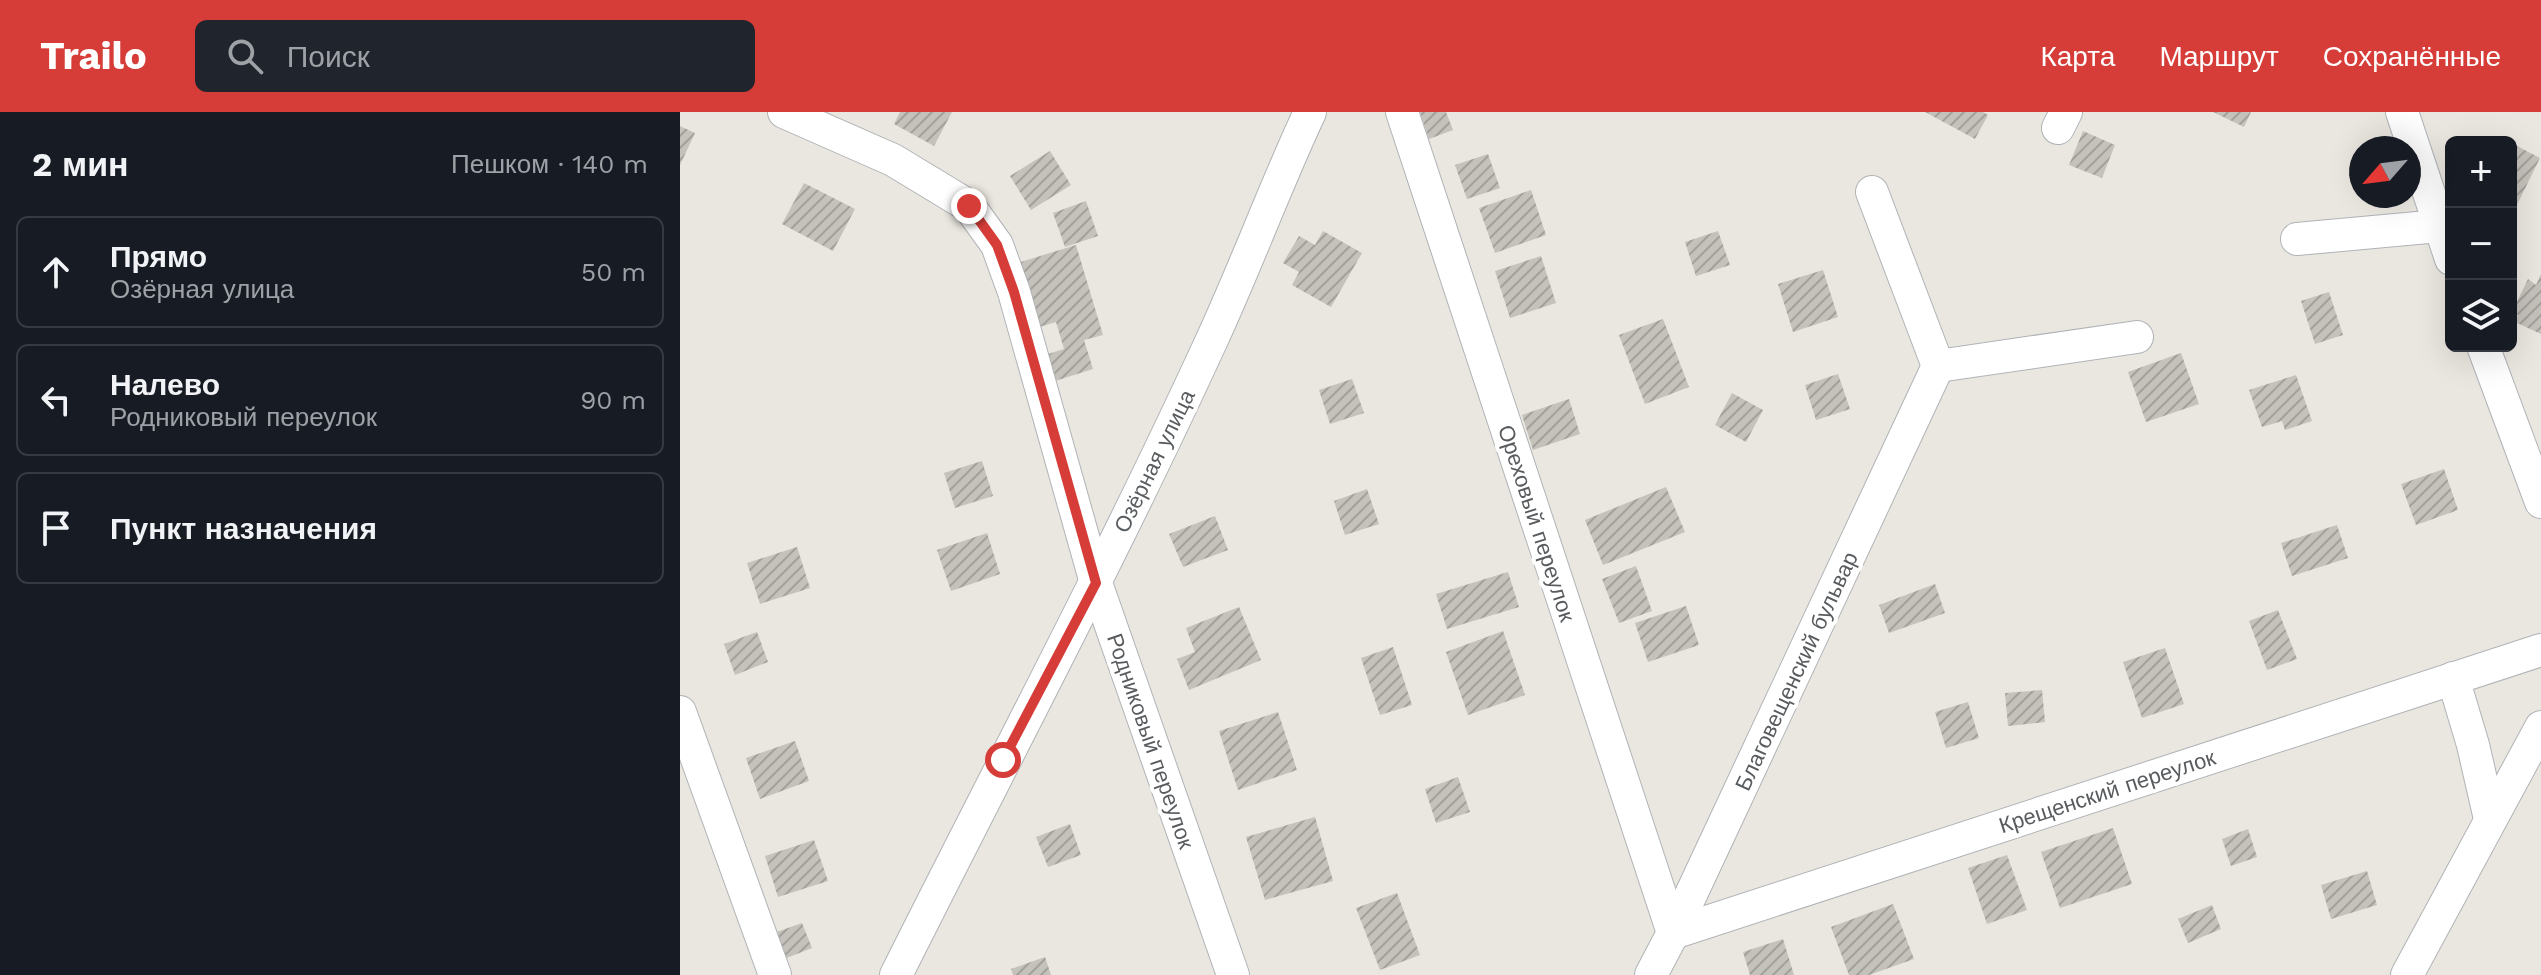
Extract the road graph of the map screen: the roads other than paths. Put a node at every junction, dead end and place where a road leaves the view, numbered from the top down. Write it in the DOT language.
graph roads {
  1 [pos="784,112"];
  2 [pos="1310,112"];
  3 [pos="1402,112"];
  4 [pos="2402,112"];
  5 [pos="1872,192"];
  6 [pos="2439,226"];
  7 [pos="2297,239"];
  8 [pos="2445,242"];
  9 [pos="2137,337"];
  10 [pos="2485,352"];
  11 [pos="1938,366"];
  12 [pos="2541,502"];
  13 [pos="1096,583"];
  14 [pos="2541,650"];
  15 [pos="2453,678"];
  16 [pos="680,712"];
  17 [pos="2541,727"];
  18 [pos="2490,819"];
  19 [pos="1673,933"];
  20 [pos="775,975"];
  21 [pos="896,975"];
  22 [pos="1233,975"];
  23 [pos="1651,975"];
  24 [pos="2407,975"];
  1 -- 13 [label="street, Родниковый переулок"];
  2 -- 13 [label="street, Озёрная улица"];
  3 -- 19 [label="street, Ореховый переулок"];
  4 -- 6 [label="street"];
  5 -- 11 [label="street"];
  6 -- 7 [label="street"];
  6 -- 8 [label="street"];
  9 -- 11 [label="street"];
  10 -- 12 [label="street"];
  11 -- 19 [label="street, Благовещенский бульвар"];
  13 -- 21 [label="street, Озёрная улица"];
  13 -- 22 [label="street, Родниковый переулок"];
  14 -- 15 [label="street, Крещенский переулок"];
  15 -- 18 [label="street"];
  15 -- 19 [label="street, Крещенский переулок"];
  16 -- 20 [label="street"];
  17 -- 18 [label="street"];
  18 -- 24 [label="street"];
  19 -- 23 [label="street, Благовещенский бульвар"];
}
